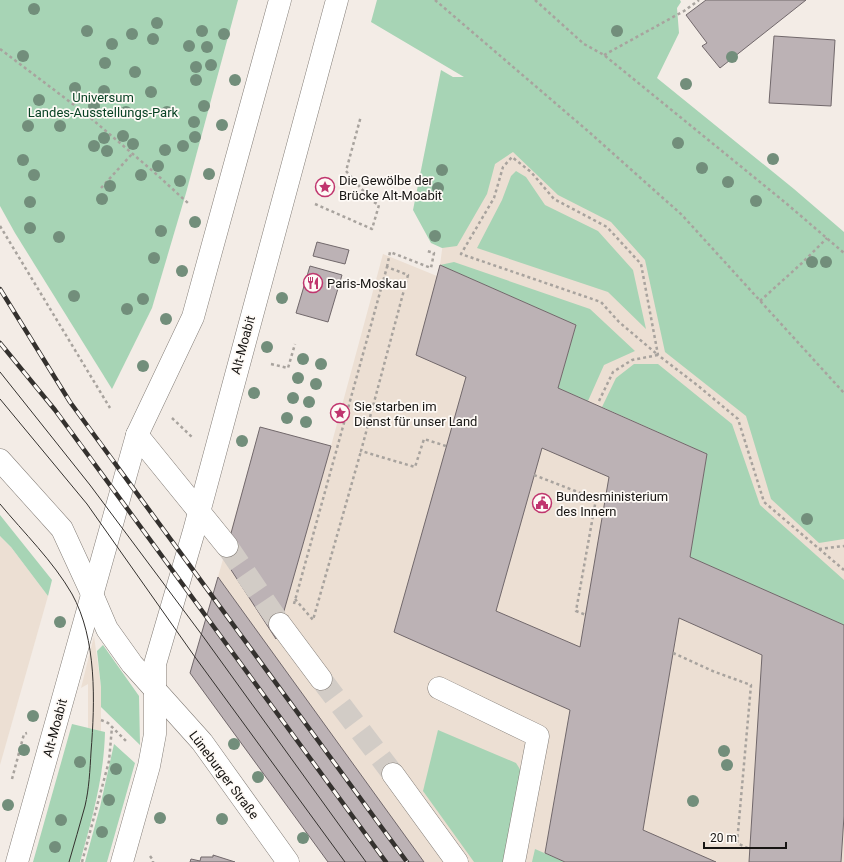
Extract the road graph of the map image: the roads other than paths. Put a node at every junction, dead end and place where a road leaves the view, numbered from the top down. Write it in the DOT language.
graph roads {
  1 [pos="280,0"];
  2 [pos="337,0"];
  3 [pos="137,435"];
  4 [pos="0,460"];
  5 [pos="199,511"];
  6 [pos="227,546"];
  7 [pos="92,594"];
  8 [pos="283,628"];
  9 [pos="321,679"];
  10 [pos="438,688"];
  11 [pos="156,691"];
  12 [pos="393,774"];
  13 [pos="17,862"];
  14 [pos="122,862"];
  15 [pos="288,862"];
  16 [pos="457,862"];
  17 [pos="514,862"];
  1 -- 3 [label="street, Alt-Moabit"];
  2 -- 5 [label="street, Alt-Moabit"];
  3 -- 5 [label="street"];
  3 -- 7 [label="street, Alt-Moabit"];
  4 -- 7 [label="street"];
  5 -- 6 [label="street"];
  5 -- 11 [label="street, Alt-Moabit"];
  7 -- 11 [label="street"];
  7 -- 13 [label="street, Alt-Moabit"];
  8 -- 9 [label="street"];
  10 -- 17 [label="street"];
  11 -- 14 [label="street, Alt-Moabit"];
  11 -- 15 [label="street, Lüneburger Straße"];
  12 -- 16 [label="street"];
}
